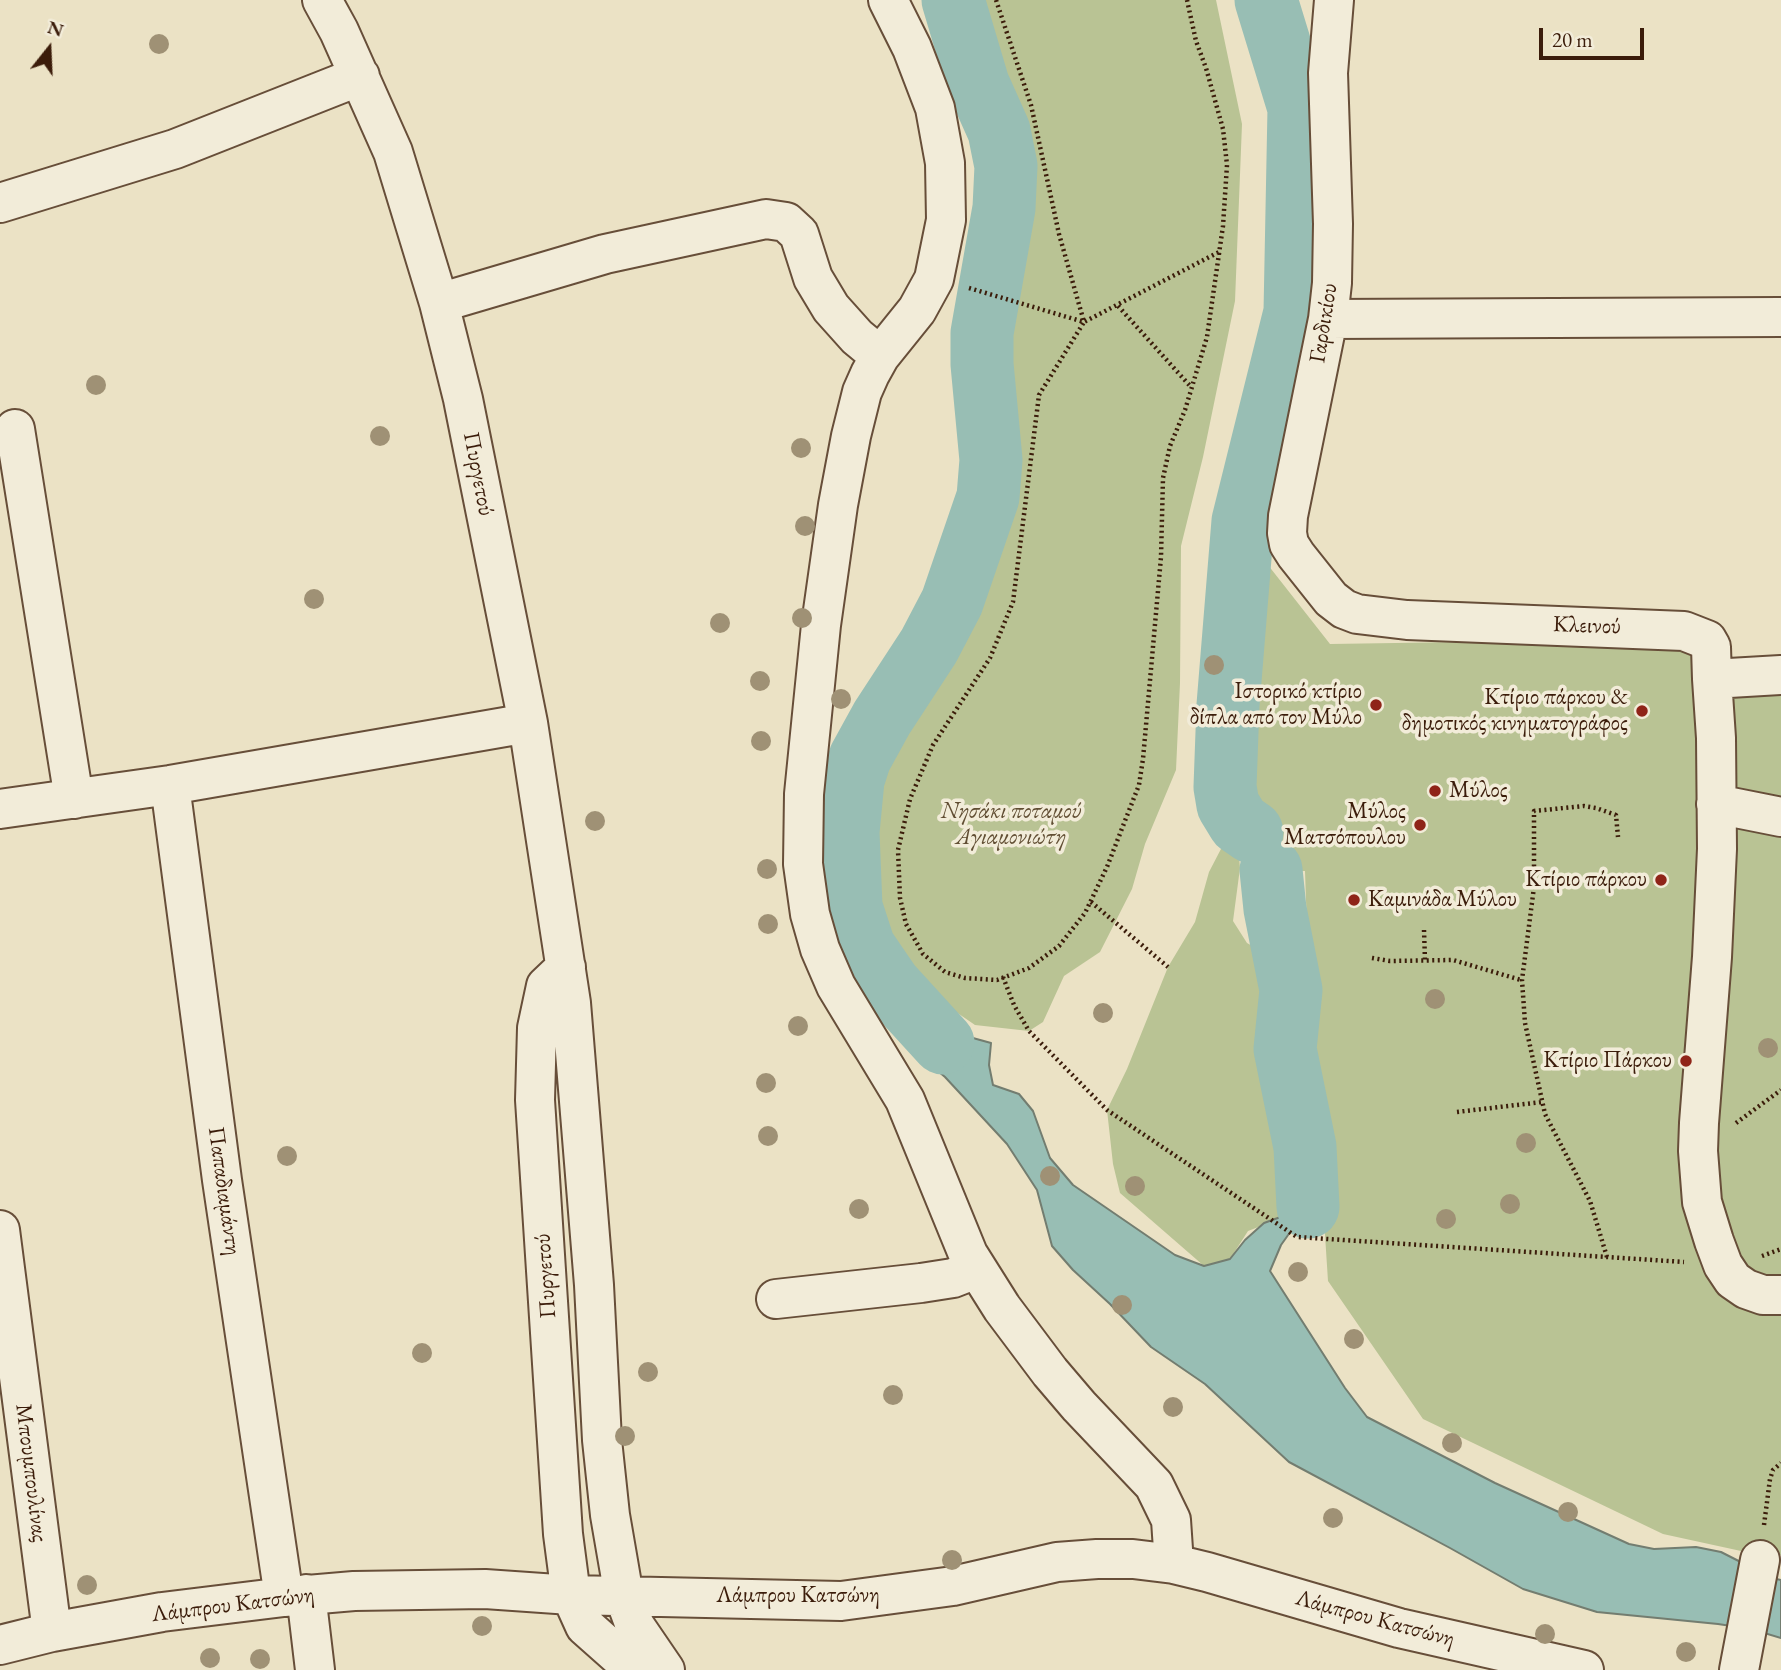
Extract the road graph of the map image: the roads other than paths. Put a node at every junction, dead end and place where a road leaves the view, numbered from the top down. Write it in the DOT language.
graph roads {
  1 [pos="322,0"];
  2 [pos="888,0"];
  3 [pos="1334,0"];
  4 [pos="359,76"];
  5 [pos="0,202"];
  6 [pos="439,303"];
  7 [pos="1781,317"];
  8 [pos="1328,319"];
  9 [pos="880,356"];
  10 [pos="15,429"];
  11 [pos="1357,614"];
  12 [pos="1781,674"];
  13 [pos="1712,679"];
  14 [pos="528,723"];
  15 [pos="170,785"];
  16 [pos="74,799"];
  17 [pos="1716,804"];
  18 [pos="0,809"];
  19 [pos="1781,817"];
  20 [pos="566,967"];
  21 [pos="0,1230"];
  22 [pos="976,1269"];
  23 [pos="1781,1295"];
  24 [pos="776,1299"];
  25 [pos="1760,1560"];
  26 [pos="1174,1564"];
  27 [pos="571,1594"];
  28 [pos="295,1596"];
  29 [pos="624,1596"];
  30 [pos="52,1632"];
  31 [pos="0,1645"];
  32 [pos="315,1670"];
  33 [pos="639,1670"];
  34 [pos="665,1670"];
  35 [pos="1584,1670"];
  36 [pos="1739,1670"];
  1 -- 4 [label="street, Πυργετού"];
  2 -- 9 [label="street"];
  3 -- 8 [label="street, Γαρδικίου"];
  4 -- 5 [label="street"];
  4 -- 6 [label="street, Πυργετού"];
  6 -- 9 [label="street"];
  6 -- 14 [label="street, Πυργετού"];
  7 -- 8 [label="street"];
  8 -- 11 [label="street, Γαρδικίου"];
  9 -- 22 [label="street"];
  10 -- 16 [label="street"];
  11 -- 13 [label="street, Κλεινού"];
  12 -- 13 [label="street"];
  13 -- 17 [label="street"];
  14 -- 15 [label="street"];
  14 -- 20 [label="street, Πυργετού"];
  15 -- 16 [label="street"];
  15 -- 28 [label="street, Παπαδιαμάντη"];
  16 -- 18 [label="street"];
  17 -- 19 [label="street"];
  17 -- 23 [label="street"];
  20 -- 27 [label="street, Πυργετού"];
  20 -- 29 [label="street, Πυργετού"];
  21 -- 30 [label="street, Μπουμπουλίνας"];
  22 -- 24 [label="street"];
  22 -- 26 [label="street"];
  25 -- 36 [label="street"];
  26 -- 29 [label="street, Λάμπρου Κατσώνη"];
  26 -- 35 [label="street, Λάμπρου Κατσώνη"];
  27 -- 28 [label="street, Λάμπρου Κατσώνη"];
  27 -- 29 [label="street, Λάμπρου Κατσώνη"];
  27 -- 33 [label="street, Πυργετού"];
  28 -- 30 [label="street, Λάμπρου Κατσώνη"];
  28 -- 32 [label="street, Παπαδιαμάντη"];
  29 -- 34 [label="street, Πυργετού"];
  30 -- 31 [label="street, Λάμπρου Κατσώνη"];
}
